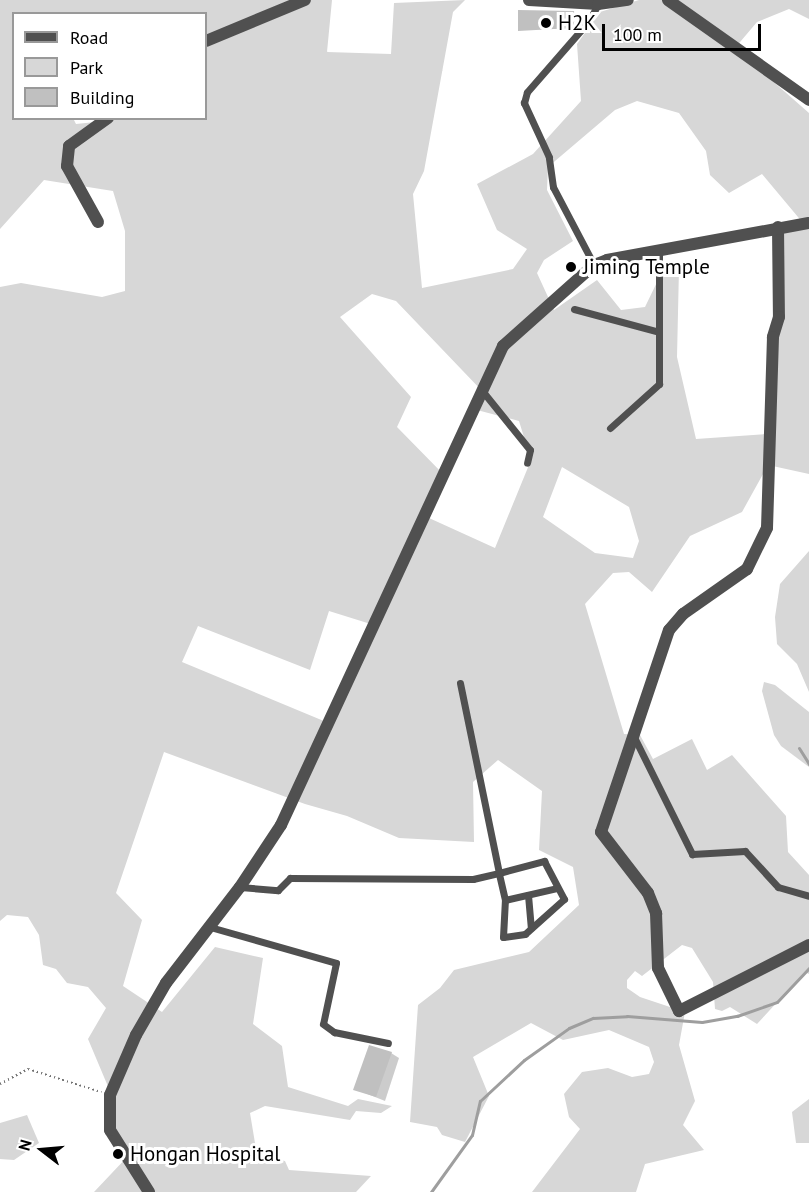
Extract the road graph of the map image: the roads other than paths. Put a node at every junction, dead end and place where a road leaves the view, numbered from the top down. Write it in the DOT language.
graph roads {
  1 [pos="305,0"];
  2 [pos="529,0"];
  3 [pos="628,0"];
  4 [pos="668,0"];
  5 [pos="598,4"];
  6 [pos="207,41"];
  7 [pos="809,100"];
  8 [pos="105,120"];
  9 [pos="98,222"];
  10 [pos="809,223"];
  11 [pos="778,226"];
  12 [pos="659,250"];
  13 [pos="594,265"];
  14 [pos="574,309"];
  15 [pos="659,332"];
  16 [pos="484,393"];
  17 [pos="610,428"];
  18 [pos="527,463"];
  19 [pos="460,683"];
  20 [pos="633,734"];
  21 [pos="499,873"];
  22 [pos="240,887"];
  23 [pos="557,888"];
  24 [pos="528,895"];
  25 [pos="809,896"];
  26 [pos="505,900"];
  27 [pos="210,927"];
  28 [pos="531,928"];
  29 [pos="809,945"];
  30 [pos="388,1043"];
  31 [pos="149,1192"];
  1 -- 6 [label="street"];
  2 -- 5 [label="street"];
  3 -- 5 [label="street"];
  4 -- 7 [label="street"];
  5 -- 13 [label="lane"];
  8 -- 9 [label="street"];
  10 -- 11 [label="street"];
  11 -- 12 [label="street"];
  11 -- 20 [label="street"];
  12 -- 13 [label="street"];
  12 -- 15 [label="lane"];
  13 -- 16 [label="street"];
  14 -- 15 [label="lane"];
  15 -- 17 [label="lane"];
  16 -- 18 [label="lane"];
  16 -- 22 [label="street"];
  19 -- 21 [label="lane"];
  20 -- 25 [label="lane"];
  20 -- 29 [label="street"];
  21 -- 22 [label="lane"];
  21 -- 23 [label="lane"];
  21 -- 26 [label="lane"];
  22 -- 27 [label="street"];
  23 -- 24 [label="lane"];
  23 -- 28 [label="lane"];
  24 -- 26 [label="lane"];
  24 -- 28 [label="lane"];
  26 -- 28 [label="lane"];
  27 -- 30 [label="lane"];
  27 -- 31 [label="street"];
}
